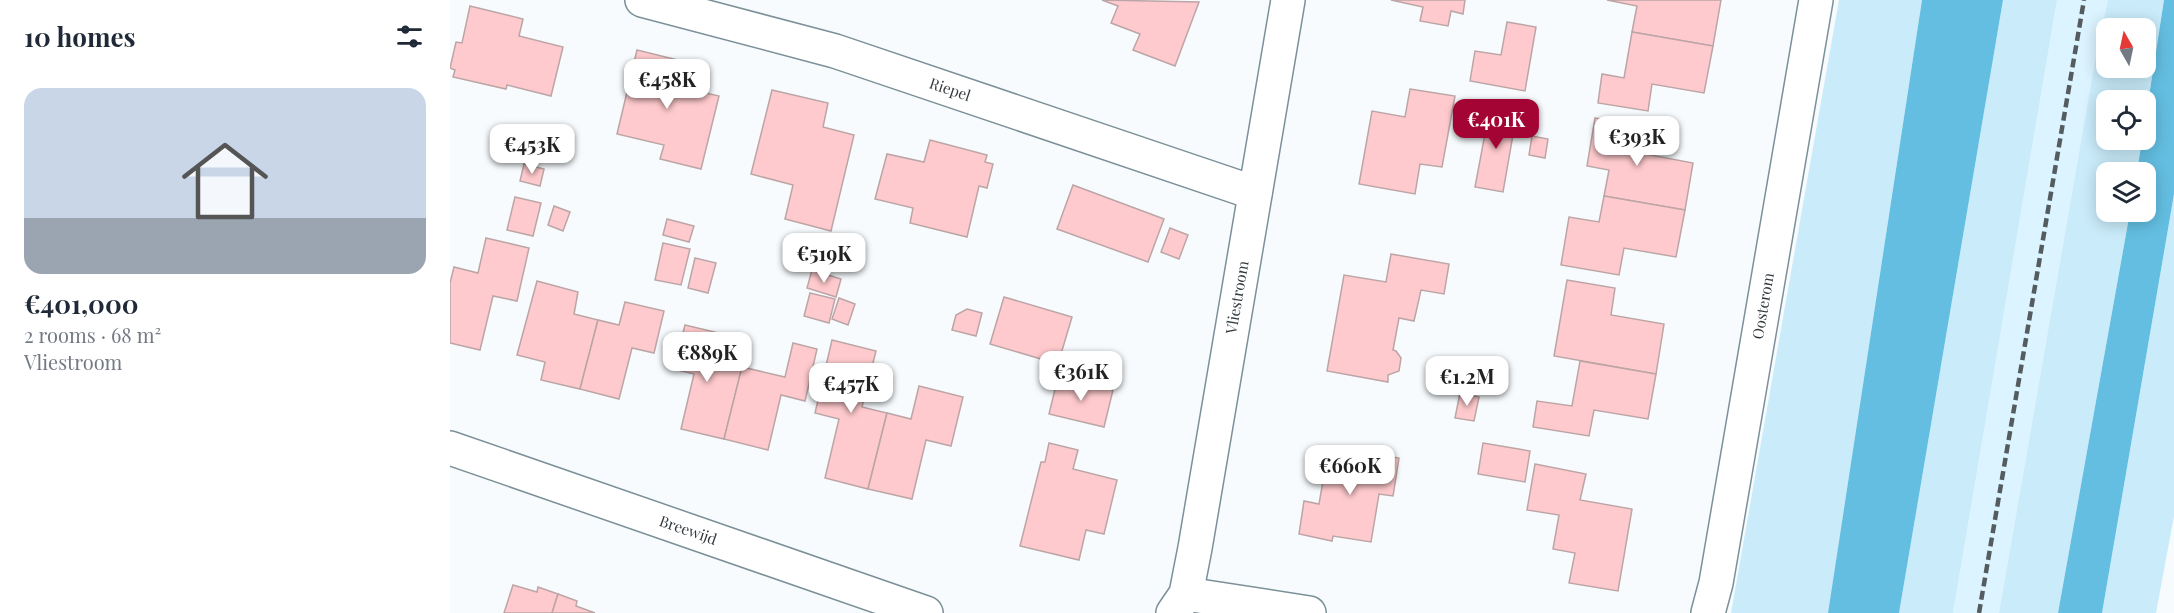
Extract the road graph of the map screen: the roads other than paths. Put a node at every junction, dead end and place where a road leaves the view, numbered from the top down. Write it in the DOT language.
graph roads {
  1 [pos="642,0"];
  2 [pos="1288,0"];
  3 [pos="1816,0"];
  4 [pos="1255,193"];
  5 [pos="450,448"];
  6 [pos="1179,603"];
  7 [pos="927,613"];
  8 [pos="1309,613"];
  9 [pos="1708,613"];
  1 -- 4 [label="street, Riepel"];
  2 -- 4 [label="street, Vliestroom"];
  3 -- 9 [label="street, Oosterom"];
  4 -- 6 [label="street, Vliestroom"];
  5 -- 7 [label="street, Breewijd"];
  6 -- 8 [label="street"];
}
